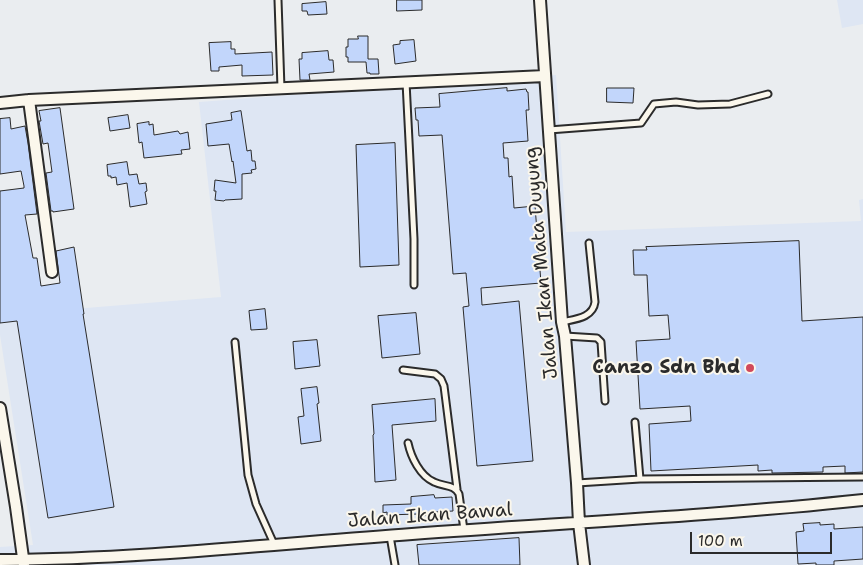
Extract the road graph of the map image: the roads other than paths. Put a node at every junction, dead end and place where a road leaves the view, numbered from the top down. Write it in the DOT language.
graph roads {
  1 [pos="278,0"];
  2 [pos="540,0"];
  3 [pos="544,76"];
  4 [pos="406,82"];
  5 [pos="281,88"];
  6 [pos="768,94"];
  7 [pos="29,100"];
  8 [pos="0,103"];
  9 [pos="548,130"];
  10 [pos="590,243"];
  11 [pos="52,272"];
  12 [pos="414,285"];
  13 [pos="562,322"];
  14 [pos="565,336"];
  15 [pos="235,342"];
  16 [pos="403,370"];
  17 [pos="606,401"];
  18 [pos="0,408"];
  19 [pos="635,422"];
  20 [pos="408,443"];
  21 [pos="863,477"];
  22 [pos="640,479"];
  23 [pos="577,483"];
  24 [pos="457,489"];
  25 [pos="863,500"];
  26 [pos="579,523"];
  27 [pos="464,530"];
  28 [pos="390,536"];
  29 [pos="274,545"];
  30 [pos="0,560"];
  31 [pos="24,562"];
  32 [pos="394,565"];
  33 [pos="584,565"];
  1 -- 5 [label="lane"];
  2 -- 3 [label="street, Jalan Ikan Mata Duyung"];
  3 -- 4 [label="street"];
  3 -- 9 [label="street, Jalan Ikan Mata Duyung"];
  4 -- 5 [label="street"];
  4 -- 12 [label="lane"];
  5 -- 7 [label="street"];
  6 -- 9 [label="lane"];
  7 -- 8 [label="street"];
  7 -- 11 [label="street"];
  9 -- 13 [label="street, Jalan Ikan Mata Duyung"];
  10 -- 13 [label="lane"];
  13 -- 14 [label="street, Jalan Ikan Mata Duyung"];
  14 -- 17 [label="lane"];
  14 -- 23 [label="street, Jalan Ikan Mata Duyung"];
  15 -- 29 [label="lane"];
  16 -- 24 [label="lane"];
  18 -- 31 [label="street"];
  19 -- 22 [label="lane"];
  20 -- 24 [label="lane"];
  21 -- 22 [label="lane"];
  22 -- 23 [label="lane"];
  23 -- 26 [label="street, Jalan Ikan Mata Duyung"];
  24 -- 27 [label="lane"];
  25 -- 26 [label="street, Jalan Ikan Bawal"];
  26 -- 27 [label="street, Jalan Ikan Bawal"];
  26 -- 33 [label="street, Jalan Ikan Mata Duyung"];
  27 -- 28 [label="street, Jalan Ikan Bawal"];
  28 -- 29 [label="street, Jalan Ikan Bawal"];
  28 -- 32 [label="lane"];
  29 -- 31 [label="street, Jalan Ikan Bawal"];
  30 -- 31 [label="street, Jalan Ikan Bawal"];
}
